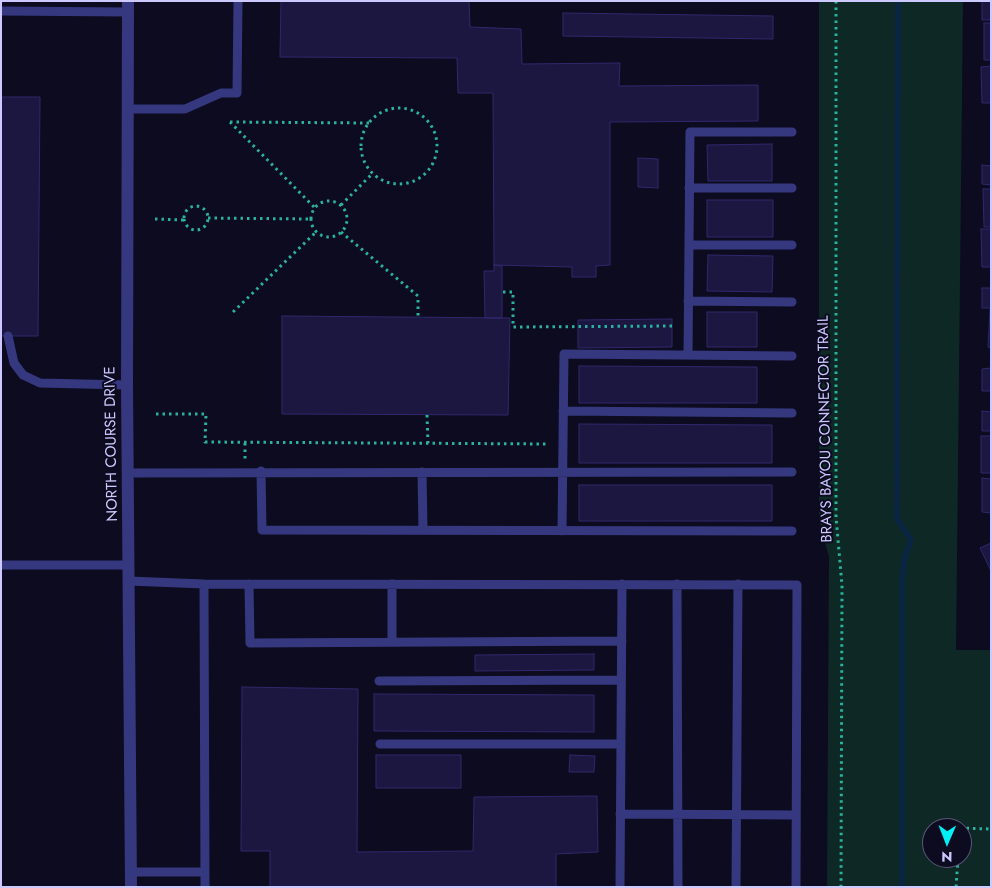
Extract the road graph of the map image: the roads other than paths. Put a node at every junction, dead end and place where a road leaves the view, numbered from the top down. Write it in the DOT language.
graph roads {
  1 [pos="238,1"];
  2 [pos="128,6"];
  3 [pos="1,11"];
  4 [pos="127,109"];
  5 [pos="792,132"];
  6 [pos="690,188"];
  7 [pos="792,188"];
  8 [pos="689,245"];
  9 [pos="792,245"];
  10 [pos="688,301"];
  11 [pos="792,302"];
  12 [pos="8,336"];
  13 [pos="688,355"];
  14 [pos="792,356"];
  15 [pos="127,385"];
  16 [pos="563,410"];
  17 [pos="792,413"];
  18 [pos="261,472"];
  19 [pos="422,472"];
  20 [pos="561,472"];
  21 [pos="792,472"];
  22 [pos="129,473"];
  23 [pos="423,530"];
  24 [pos="562,530"];
  25 [pos="792,531"];
  26 [pos="1,565"];
  27 [pos="129,565"];
  28 [pos="129,581"];
  29 [pos="204,584"];
  30 [pos="249,584"];
  31 [pos="392,584"];
  32 [pos="622,584"];
  33 [pos="677,584"];
  34 [pos="738,584"];
  35 [pos="622,641"];
  36 [pos="392,642"];
  37 [pos="621,680"];
  38 [pos="378,681"];
  39 [pos="380,744"];
  40 [pos="621,744"];
  41 [pos="620,814"];
  42 [pos="679,814"];
  43 [pos="737,814"];
  44 [pos="796,815"];
  45 [pos="131,872"];
  46 [pos="205,872"];
  47 [pos="131,887"];
  48 [pos="205,887"];
  49 [pos="620,887"];
  50 [pos="678,887"];
  51 [pos="736,887"];
  52 [pos="796,887"];
  1 -- 4 [label="lane"];
  2 -- 3 [label="lane"];
  2 -- 4 [label="street, NORTH COURSE DRIVE"];
  4 -- 15 [label="street, NORTH COURSE DRIVE"];
  5 -- 6 [label="lane"];
  6 -- 7 [label="lane"];
  6 -- 8 [label="lane"];
  8 -- 9 [label="lane"];
  8 -- 10 [label="lane"];
  10 -- 11 [label="lane"];
  10 -- 13 [label="lane"];
  12 -- 15 [label="lane"];
  13 -- 14 [label="lane"];
  13 -- 16 [label="lane"];
  15 -- 22 [label="street, NORTH COURSE DRIVE"];
  16 -- 17 [label="lane"];
  16 -- 20 [label="lane"];
  18 -- 19 [label="lane"];
  18 -- 22 [label="lane"];
  18 -- 23 [label="lane"];
  19 -- 20 [label="lane"];
  19 -- 23 [label="lane"];
  20 -- 21 [label="lane"];
  20 -- 24 [label="lane"];
  22 -- 27 [label="street, NORTH COURSE DRIVE"];
  23 -- 24 [label="lane"];
  24 -- 25 [label="lane"];
  26 -- 27 [label="lane"];
  27 -- 28 [label="street, NORTH COURSE DRIVE"];
  28 -- 29 [label="lane"];
  28 -- 45 [label="street, NORTH COURSE DRIVE"];
  29 -- 30 [label="lane"];
  29 -- 46 [label="lane"];
  30 -- 31 [label="lane"];
  30 -- 36 [label="lane"];
  31 -- 32 [label="lane"];
  31 -- 36 [label="lane"];
  32 -- 33 [label="lane"];
  32 -- 35 [label="lane"];
  33 -- 34 [label="lane"];
  33 -- 42 [label="lane"];
  34 -- 43 [label="lane"];
  34 -- 44 [label="lane"];
  35 -- 36 [label="lane"];
  35 -- 37 [label="lane"];
  37 -- 38 [label="lane"];
  37 -- 40 [label="lane"];
  39 -- 40 [label="lane"];
  40 -- 41 [label="lane"];
  41 -- 42 [label="lane"];
  41 -- 49 [label="lane"];
  42 -- 43 [label="lane"];
  42 -- 50 [label="lane"];
  43 -- 44 [label="lane"];
  43 -- 51 [label="lane"];
  44 -- 52 [label="lane"];
  45 -- 46 [label="lane"];
  45 -- 47 [label="street, NORTH COURSE DRIVE"];
  46 -- 48 [label="lane"];
}
